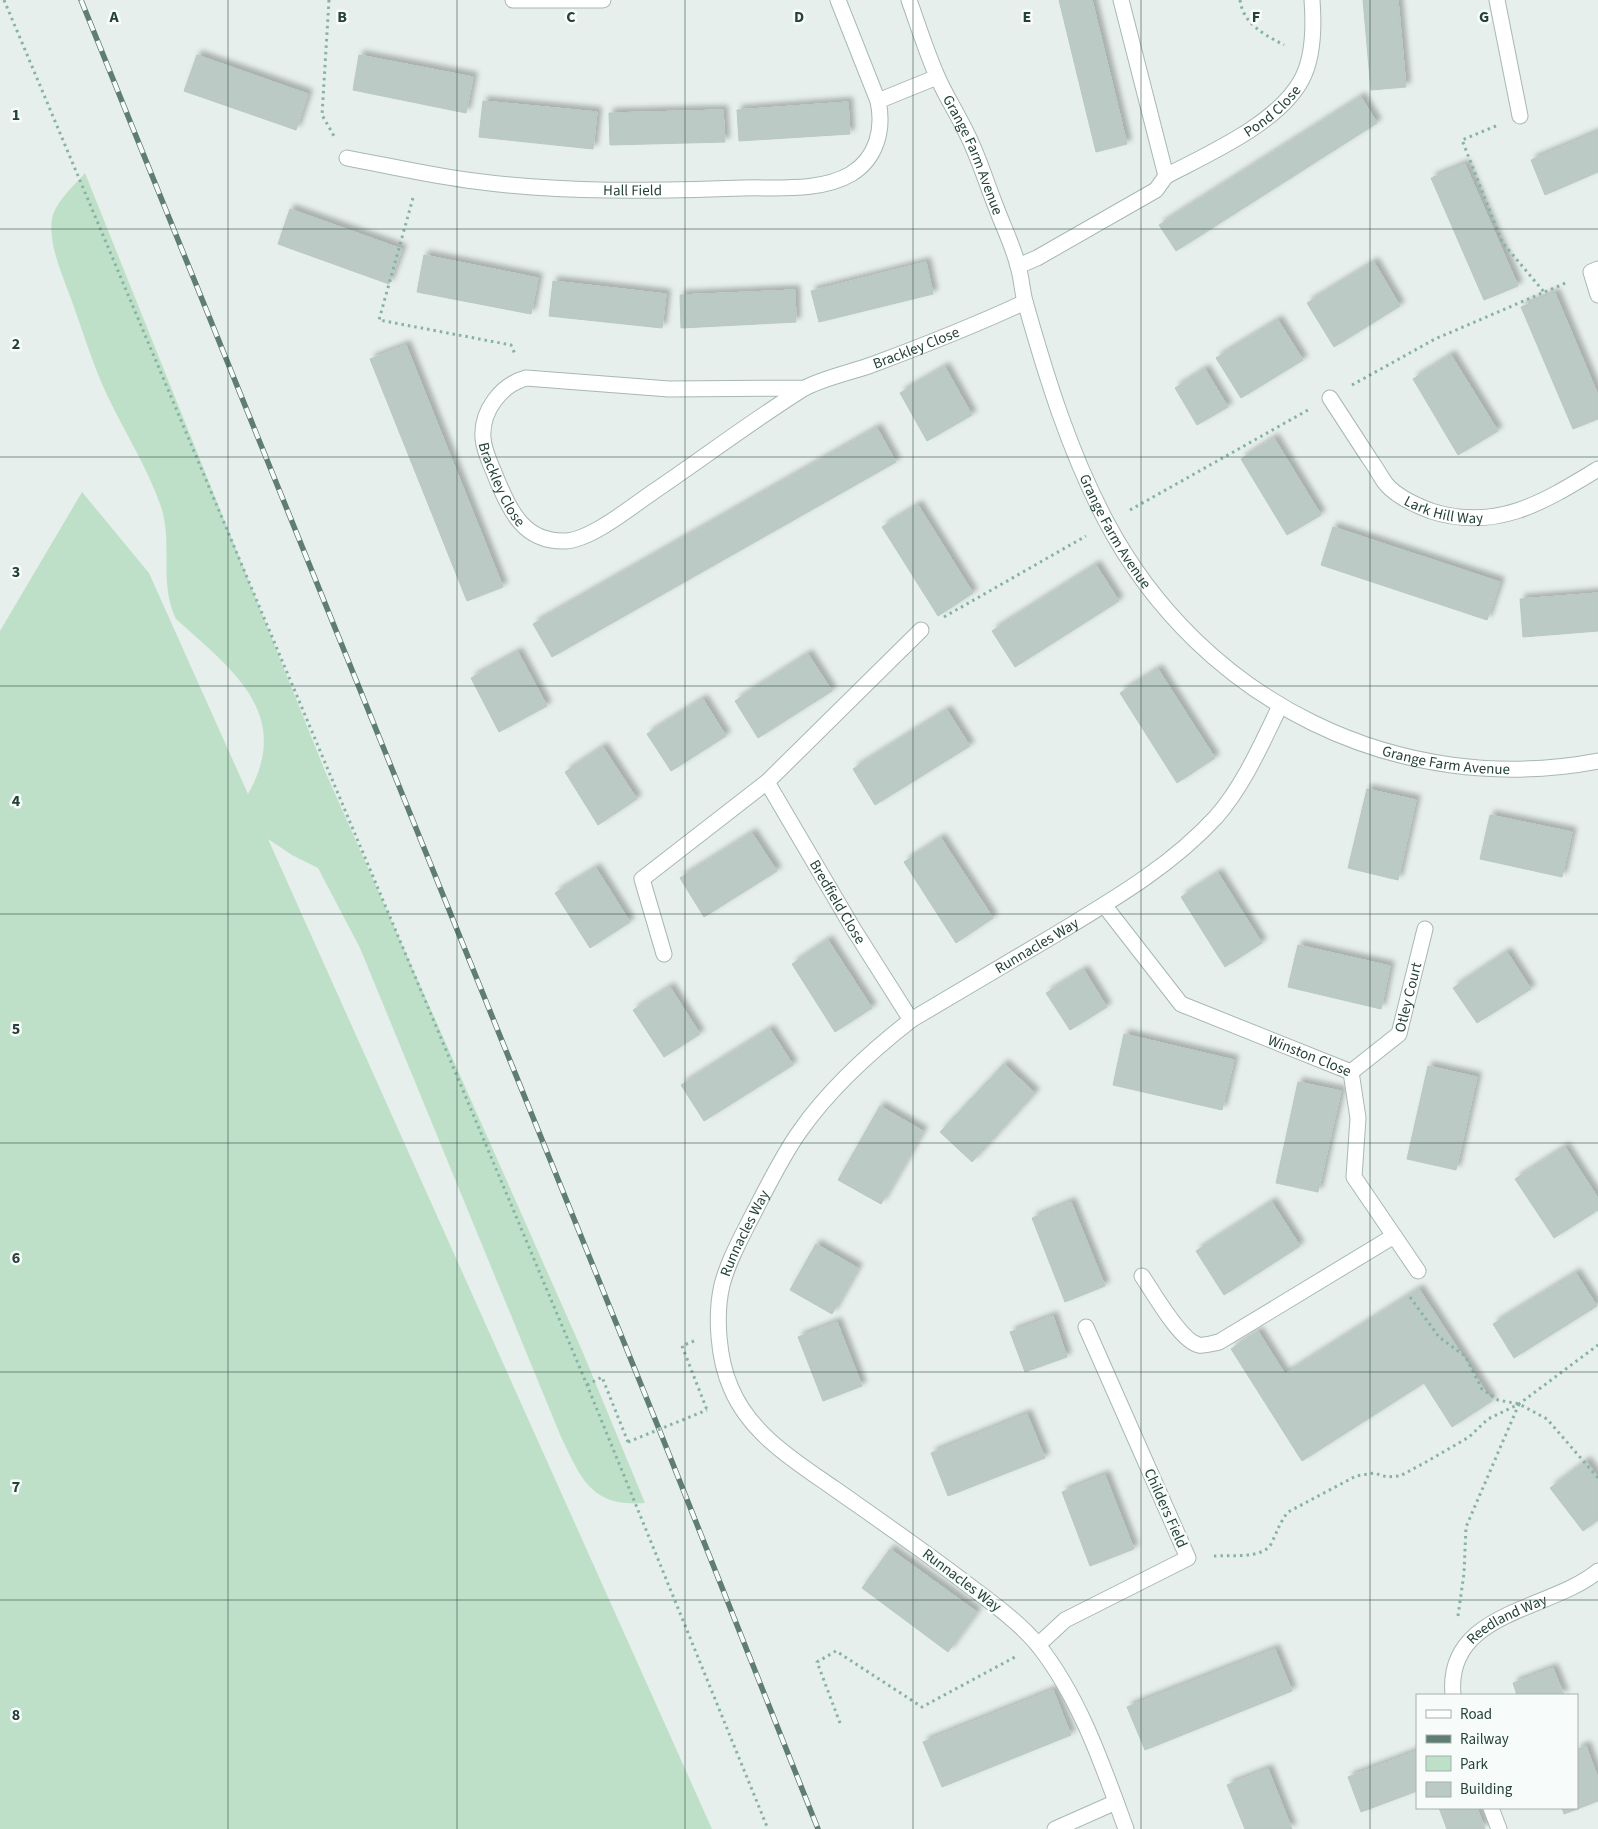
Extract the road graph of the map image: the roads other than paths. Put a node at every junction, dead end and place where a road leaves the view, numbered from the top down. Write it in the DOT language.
graph roads {
  1 [pos="513,0"];
  2 [pos="603,0"];
  3 [pos="838,0"];
  4 [pos="909,0"];
  5 [pos="1121,0"];
  6 [pos="1312,0"];
  7 [pos="1497,0"];
  8 [pos="937,78"];
  9 [pos="878,101"];
  10 [pos="1520,116"];
  11 [pos="348,158"];
  12 [pos="1166,176"];
  13 [pos="1018,266"];
  14 [pos="1595,271"];
  15 [pos="1598,295"];
  16 [pos="1024,302"];
  17 [pos="805,388"];
  18 [pos="1330,398"];
  19 [pos="1598,469"];
  20 [pos="922,630"];
  21 [pos="1280,706"];
  22 [pos="1598,761"];
  23 [pos="767,782"];
  24 [pos="1104,905"];
  25 [pos="1425,930"];
  26 [pos="664,954"];
  27 [pos="911,1020"];
  28 [pos="1351,1072"];
  29 [pos="1394,1236"];
  30 [pos="1418,1271"];
  31 [pos="1142,1276"];
  32 [pos="1086,1327"];
  33 [pos="1598,1571"];
  34 [pos="1038,1645"];
  35 [pos="1453,1694"];
  36 [pos="1116,1802"];
  37 [pos="1491,1809"];
  38 [pos="1056,1829"];
  39 [pos="1126,1829"];
  40 [pos="1499,1829"];
  1 -- 2 [label="street"];
  3 -- 9 [label="street"];
  4 -- 8 [label="street, Grange Farm Avenue"];
  5 -- 12 [label="street"];
  6 -- 12 [label="street, Pond Close"];
  7 -- 10 [label="street"];
  8 -- 9 [label="street"];
  8 -- 13 [label="street, Grange Farm Avenue"];
  9 -- 11 [label="street, Hall Field"];
  12 -- 13 [label="street, Pond Close"];
  13 -- 16 [label="street, Grange Farm Avenue"];
  14 -- 15 [label="street"];
  16 -- 17 [label="street, Brackley Close"];
  16 -- 21 [label="street, Grange Farm Avenue"];
  17 -- 17 [label="street, Brackley Close"];
  18 -- 19 [label="street, Lark Hill Way"];
  20 -- 23 [label="street"];
  21 -- 22 [label="street, Grange Farm Avenue"];
  21 -- 24 [label="street, Runnacles Way"];
  23 -- 26 [label="street"];
  23 -- 27 [label="street, Bredfield Close"];
  24 -- 27 [label="street, Runnacles Way"];
  24 -- 28 [label="street, Winston Close"];
  25 -- 28 [label="street, Otley Court"];
  27 -- 34 [label="street, Runnacles Way"];
  28 -- 29 [label="street, Winston Close"];
  29 -- 30 [label="street, Winston Close"];
  29 -- 31 [label="street"];
  32 -- 34 [label="street, Childers Field"];
  33 -- 35 [label="street, Reedland Way"];
  34 -- 36 [label="street, Runnacles Way"];
  36 -- 38 [label="street"];
  36 -- 39 [label="street, Runnacles Way"];
  37 -- 40 [label="street"];
}
